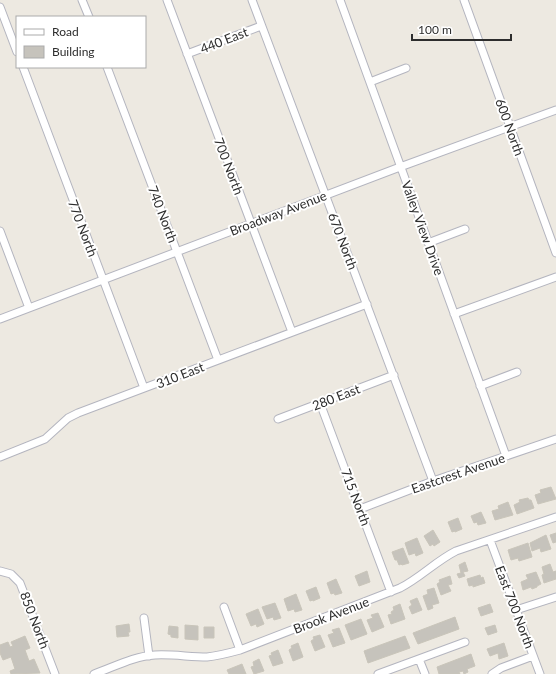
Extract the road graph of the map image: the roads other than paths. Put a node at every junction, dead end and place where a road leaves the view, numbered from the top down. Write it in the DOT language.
graph roads {
  1 [pos="82,0"];
  2 [pos="167,0"];
  3 [pos="252,0"];
  4 [pos="340,0"];
  5 [pos="464,0"];
  6 [pos="0,7"];
  7 [pos="89,16"];
  8 [pos="261,26"];
  9 [pos="16,49"];
  10 [pos="187,54"];
  11 [pos="23,68"];
  12 [pos="108,68"];
  13 [pos="406,68"];
  14 [pos="370,82"];
  15 [pos="556,110"];
  16 [pos="510,127"];
  17 [pos="400,167"];
  18 [pos="325,195"];
  19 [pos="251,223"];
  20 [pos="465,230"];
  21 [pos="0,231"];
  22 [pos="428,243"];
  23 [pos="177,252"];
  24 [pos="556,253"];
  25 [pos="556,277"];
  26 [pos="103,280"];
  27 [pos="366,304"];
  28 [pos="29,308"];
  29 [pos="454,314"];
  30 [pos="0,319"];
  31 [pos="292,332"];
  32 [pos="218,360"];
  33 [pos="517,372"];
  34 [pos="394,375"];
  35 [pos="480,386"];
  36 [pos="144,388"];
  37 [pos="320,403"];
  38 [pos="278,419"];
  39 [pos="556,439"];
  40 [pos="506,456"];
  41 [pos="0,457"];
  42 [pos="434,481"];
  43 [pos="360,508"];
  44 [pos="556,517"];
  45 [pos="490,540"];
  46 [pos="4,571"];
  47 [pos="391,592"];
  48 [pos="556,597"];
  49 [pos="224,607"];
  50 [pos="516,610"];
  51 [pos="144,618"];
  52 [pos="464,642"];
  53 [pos="240,650"];
  54 [pos="149,656"];
  55 [pos="533,656"];
  56 [pos="419,659"];
  57 [pos="55,674"];
  58 [pos="94,674"];
  59 [pos="378,674"];
  60 [pos="425,674"];
  61 [pos="492,674"];
  62 [pos="540,674"];
  1 -- 7 [label="street"];
  2 -- 10 [label="street, 700 North"];
  3 -- 8 [label="street, 670 North"];
  4 -- 14 [label="street, Valley View Drive"];
  5 -- 16 [label="street, 600 North"];
  6 -- 9 [label="street"];
  8 -- 10 [label="street, 440 East"];
  8 -- 18 [label="street, 670 North"];
  10 -- 19 [label="street, 700 North"];
  11 -- 26 [label="street, 770 North"];
  12 -- 23 [label="street, 740 North"];
  13 -- 14 [label="street"];
  14 -- 17 [label="street, Valley View Drive"];
  15 -- 16 [label="street, Broadway Avenue"];
  16 -- 17 [label="street, Broadway Avenue"];
  16 -- 24 [label="street, 600 North"];
  17 -- 18 [label="street, Broadway Avenue"];
  17 -- 22 [label="street, Valley View Drive"];
  18 -- 19 [label="street, Broadway Avenue"];
  18 -- 27 [label="street, 670 North"];
  19 -- 23 [label="street, Broadway Avenue"];
  19 -- 31 [label="street, 700 North"];
  20 -- 22 [label="street"];
  21 -- 28 [label="street"];
  22 -- 29 [label="street, Valley View Drive"];
  23 -- 26 [label="street, Broadway Avenue"];
  23 -- 32 [label="street, 740 North"];
  25 -- 29 [label="street"];
  26 -- 28 [label="street, Broadway Avenue"];
  26 -- 36 [label="street, 770 North"];
  27 -- 31 [label="street, 310 East"];
  27 -- 34 [label="street, 670 North"];
  28 -- 30 [label="street, Broadway Avenue"];
  29 -- 35 [label="street, Valley View Drive"];
  31 -- 32 [label="street, 310 East"];
  32 -- 36 [label="street, 310 East"];
  33 -- 35 [label="street"];
  34 -- 37 [label="street, 280 East"];
  34 -- 42 [label="street, 670 North"];
  35 -- 40 [label="street, Valley View Drive"];
  36 -- 41 [label="street, 310 East"];
  37 -- 38 [label="street, 280 East"];
  37 -- 43 [label="street, 715 North"];
  39 -- 40 [label="street, Eastcrest Avenue"];
  40 -- 42 [label="street, Eastcrest Avenue"];
  42 -- 43 [label="street, Eastcrest Avenue"];
  43 -- 47 [label="street, 715 North"];
  44 -- 45 [label="street, Brook Avenue"];
  45 -- 47 [label="street, Brook Avenue"];
  45 -- 50 [label="street, East 700 North"];
  46 -- 57 [label="street, 850 North"];
  47 -- 53 [label="street, Brook Avenue"];
  48 -- 50 [label="street"];
  49 -- 53 [label="street"];
  50 -- 55 [label="street, East 700 North"];
  51 -- 54 [label="street"];
  52 -- 56 [label="street"];
  53 -- 54 [label="street, Brook Avenue"];
  54 -- 58 [label="street, Brook Avenue"];
  55 -- 61 [label="street"];
  55 -- 62 [label="street, East 700 North"];
  56 -- 59 [label="street"];
  56 -- 60 [label="street"];
}
